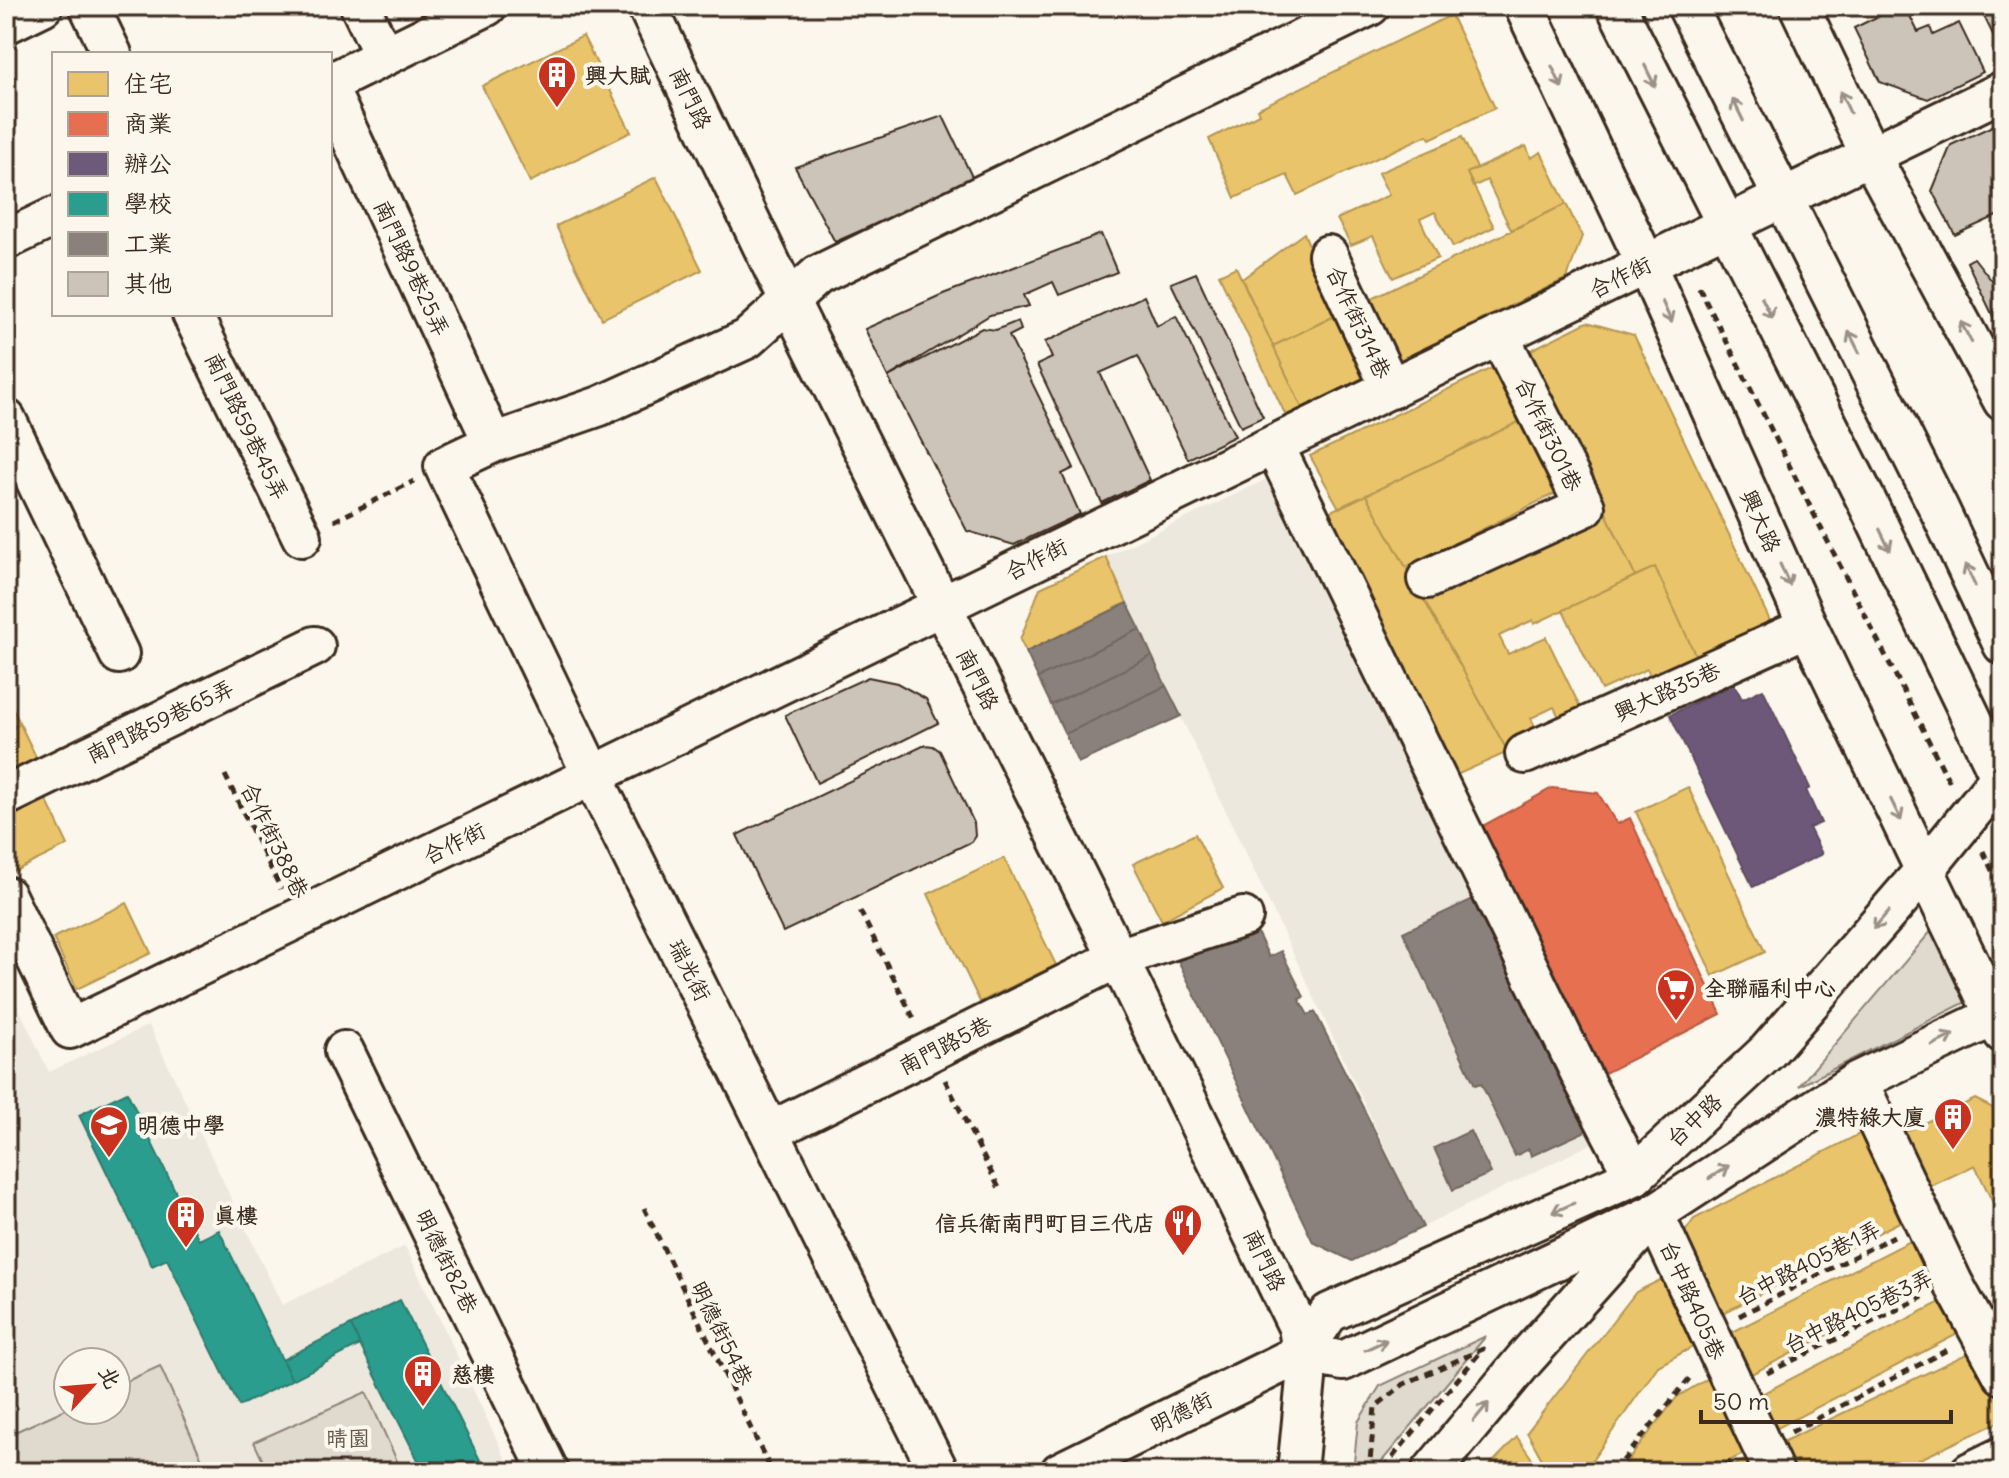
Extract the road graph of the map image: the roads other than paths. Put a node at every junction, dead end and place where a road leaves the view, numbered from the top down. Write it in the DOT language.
graph roads {
  1 [pos="43,6"];
  2 [pos="89,6"];
  3 [pos="360,6"];
  4 [pos="487,6"];
  5 [pos="647,6"];
  6 [pos="1370,6"];
  7 [pos="1524,6"];
  8 [pos="1616,6"];
  9 [pos="1687,6"];
  10 [pos="1799,6"];
  11 [pos="6,24"];
  12 [pos="111,52"];
  13 [pos="384,56"];
  14 [pos="332,82"];
  15 [pos="2003,91"];
  16 [pos="332,96"];
  17 [pos="1870,155"];
  18 [pos="1781,199"];
  19 [pos="52,218"];
  20 [pos="1725,226"];
  21 [pos="6,240"];
  22 [pos="1328,255"];
  23 [pos="1662,256"];
  24 [pos="789,300"];
  25 [pos="193,316"];
  26 [pos="1499,335"];
  27 [pos="1391,389"];
  28 [pos="2001,394"];
  29 [pos="6,419"];
  30 [pos="493,443"];
  31 [pos="1274,445"];
  32 [pos="302,537"];
  33 [pos="1427,579"];
  34 [pos="941,605"];
  35 [pos="1808,627"];
  36 [pos="2003,645"];
  37 [pos="315,646"];
  38 [pos="119,654"];
  39 [pos="1525,754"];
  40 [pos="592,775"];
  41 [pos="2002,778"];
  42 [pos="6,796"];
  43 [pos="1924,871"];
  44 [pos="6,896"];
  45 [pos="1243,917"];
  46 [pos="1118,958"];
  47 [pos="2000,1020"];
  48 [pos="344,1051"];
  49 [pos="1858,1081"];
  50 [pos="771,1131"];
  51 [pos="1634,1176"];
  52 [pos="1654,1214"];
  53 [pos="1302,1353"];
  54 [pos="2003,1375"];
  55 [pos="2003,1456"];
  56 [pos="1768,1459"];
  57 [pos="549,1472"];
  58 [pos="939,1472"];
  59 [pos="1060,1472"];
  60 [pos="1297,1472"];
  61 [pos="1431,1472"];
  62 [pos="1970,1472"];
  1 -- 11 [label="street"];
  2 -- 12 [label="street"];
  3 -- 13 [label="street"];
  4 -- 13 [label="street"];
  5 -- 24 [label="street, 南門路"];
  6 -- 24 [label="street"];
  7 -- 23 [label="street, 興大路, one-way"];
  8 -- 20 [label="street, one-way"];
  18 -- 9 [label="street, one-way"];
  17 -- 10 [label="street, one-way"];
  13 -- 14 [label="street"];
  15 -- 17 [label="street, 合作街"];
  16 -- 30 [label="street, 南門路9巷25弄"];
  17 -- 18 [label="street, 合作街"];
  28 -- 17 [label="street, one-way"];
  18 -- 20 [label="street, 合作街"];
  36 -- 18 [label="street, one-way"];
  19 -- 21 [label="street"];
  20 -- 23 [label="street, 合作街"];
  20 -- 41 [label="street, one-way"];
  22 -- 27 [label="street, 合作街314巷"];
  23 -- 26 [label="street, 合作街"];
  23 -- 35 [label="street, 興大路, one-way"];
  24 -- 30 [label="street"];
  24 -- 34 [label="street, 南門路"];
  25 -- 32 [label="street, 南門路59巷45弄"];
  26 -- 27 [label="street, 合作街"];
  26 -- 33 [label="street, 合作街301巷"];
  27 -- 31 [label="street, 合作街"];
  29 -- 38 [label="street"];
  30 -- 40 [label="street, 瑞光街"];
  31 -- 34 [label="street, 合作街"];
  31 -- 51 [label="street"];
  34 -- 40 [label="street, 合作街"];
  34 -- 46 [label="street, 南門路"];
  35 -- 39 [label="street, 興大路35巷"];
  35 -- 43 [label="street, 興大路, one-way"];
  37 -- 42 [label="street, 南門路59巷65弄"];
  40 -- 44 [label="street, 合作街"];
  40 -- 50 [label="street, 瑞光街"];
  41 -- 43 [label="street, 台中路"];
  43 -- 47 [label="street, 興大路"];
  43 -- 51 [label="street, 台中路, one-way"];
  45 -- 46 [label="street, 南門路5巷"];
  46 -- 50 [label="street, 南門路5巷"];
  46 -- 53 [label="street, 南門路"];
  49 -- 47 [label="street, one-way"];
  48 -- 57 [label="street, 明德街82巷"];
  52 -- 49 [label="street, one-way"];
  49 -- 54 [label="street"];
  50 -- 58 [label="street, 瑞光街"];
  51 -- 53 [label="street, 台中路, one-way"];
  53 -- 52 [label="street, one-way"];
  52 -- 56 [label="street, 台中路405巷"];
  61 -- 52 [label="street, one-way"];
  53 -- 59 [label="street, 明德街"];
  53 -- 60 [label="street"];
  55 -- 62 [label="street"];
}
